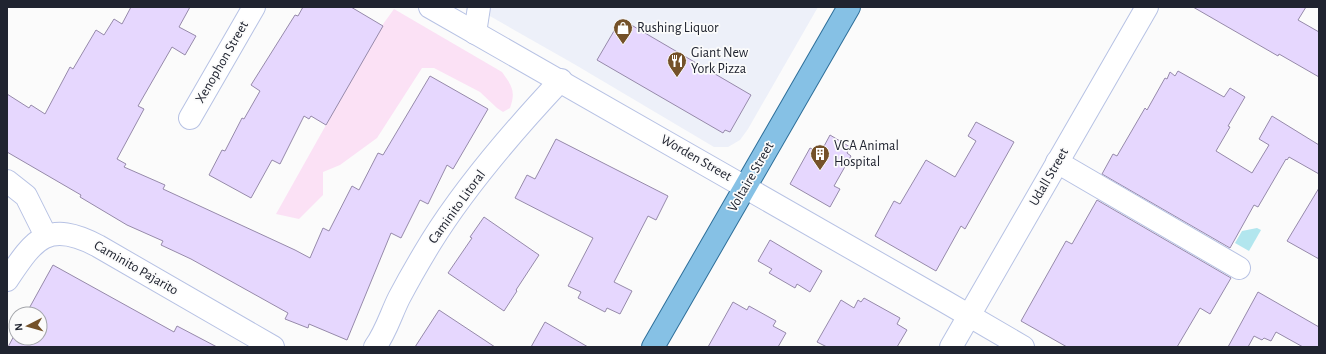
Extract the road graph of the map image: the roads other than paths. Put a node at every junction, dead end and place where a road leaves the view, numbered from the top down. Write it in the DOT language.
graph roads {
  1 [pos="254,7"];
  2 [pos="430,7"];
  3 [pos="479,7"];
  4 [pos="849,7"];
  5 [pos="1147,7"];
  6 [pos="475,33"];
  7 [pos="560,80"];
  8 [pos="190,118"];
  9 [pos="1057,162"];
  10 [pos="7,181"];
  11 [pos="745,187"];
  12 [pos="46,236"];
  13 [pos="1239,268"];
  14 [pos="7,280"];
  15 [pos="969,315"];
  16 [pos="273,347"];
  17 [pos="376,347"];
  18 [pos="653,347"];
  19 [pos="951,347"];
  20 [pos="1023,347"];
  1 -- 8 [label="street, Xenophon Street"];
  2 -- 6 [label="street, Worden Street"];
  3 -- 6 [label="street"];
  4 -- 11 [label="main road, Voltaire Street"];
  5 -- 9 [label="street, Udall Street"];
  6 -- 7 [label="street, Worden Street"];
  7 -- 11 [label="street, Worden Street"];
  7 -- 17 [label="street, Caminito Litoral"];
  9 -- 13 [label="street"];
  9 -- 15 [label="street, Udall Street"];
  10 -- 12 [label="street"];
  11 -- 15 [label="street, Worden Street"];
  11 -- 18 [label="main road, Voltaire Street"];
  12 -- 14 [label="street"];
  12 -- 16 [label="street, Caminito Pajarito"];
  15 -- 19 [label="street, Udall Street"];
  15 -- 20 [label="street, Worden Street"];
}
